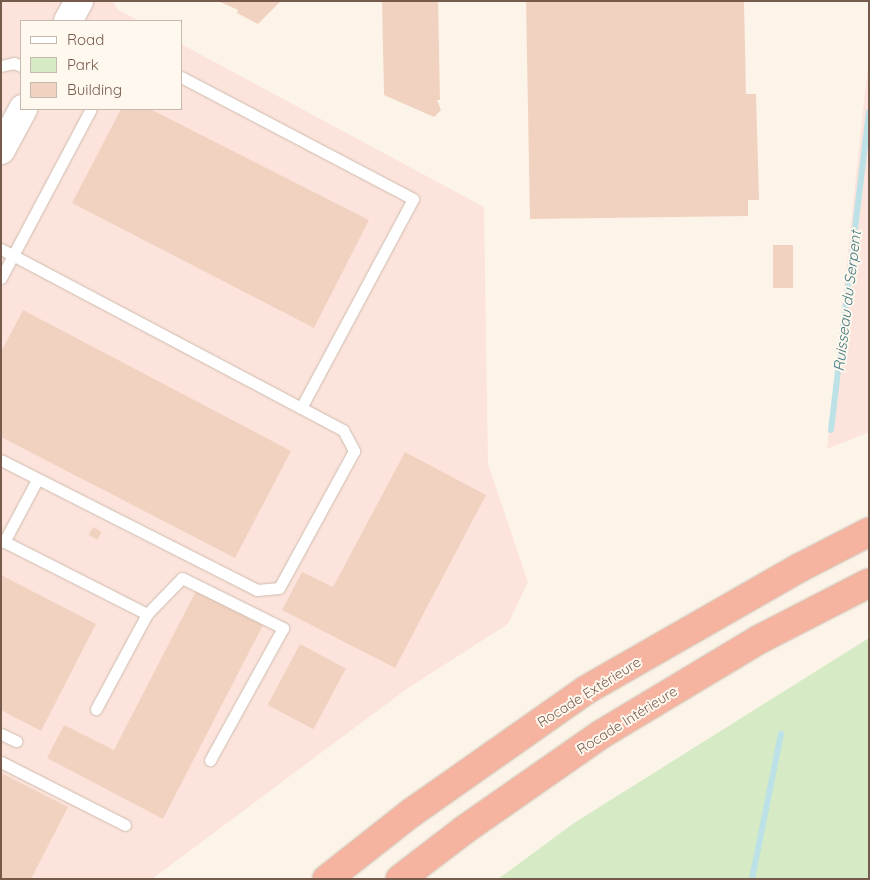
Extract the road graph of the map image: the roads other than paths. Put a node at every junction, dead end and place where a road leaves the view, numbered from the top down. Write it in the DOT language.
graph roads {
  1 [pos="1,66"];
  2 [pos="20,66"];
  3 [pos="182,78"];
  4 [pos="22,110"];
  5 [pos="90,110"];
  6 [pos="1,150"];
  7 [pos="1,249"];
  8 [pos="13,256"];
  9 [pos="1,278"];
  10 [pos="301,408"];
  11 [pos="1,460"];
  12 [pos="37,480"];
  13 [pos="869,517"];
  14 [pos="869,532"];
  15 [pos="2,541"];
  16 [pos="799,568"];
  17 [pos="869,583"];
  18 [pos="146,614"];
  19 [pos="96,709"];
  20 [pos="1,734"];
  21 [pos="16,742"];
  22 [pos="210,760"];
  23 [pos="1,762"];
  24 [pos="125,826"];
  25 [pos="327,879"];
  26 [pos="400,879"];
  1 -- 2 [label="lane"];
  3 -- 10 [label="lane"];
  4 -- 6 [label="street"];
  5 -- 8 [label="lane"];
  7 -- 8 [label="lane"];
  8 -- 9 [label="lane"];
  8 -- 10 [label="lane"];
  10 -- 12 [label="lane"];
  11 -- 12 [label="lane"];
  12 -- 15 [label="lane"];
  13 -- 16 [label="highway"];
  14 -- 16 [label="highway, Rocade Extérieure"];
  15 -- 18 [label="lane"];
  16 -- 25 [label="highway, Rocade Extérieure"];
  17 -- 26 [label="highway, Rocade Intérieure"];
  18 -- 19 [label="lane"];
  18 -- 22 [label="lane"];
  20 -- 21 [label="lane"];
  23 -- 24 [label="lane"];
}
